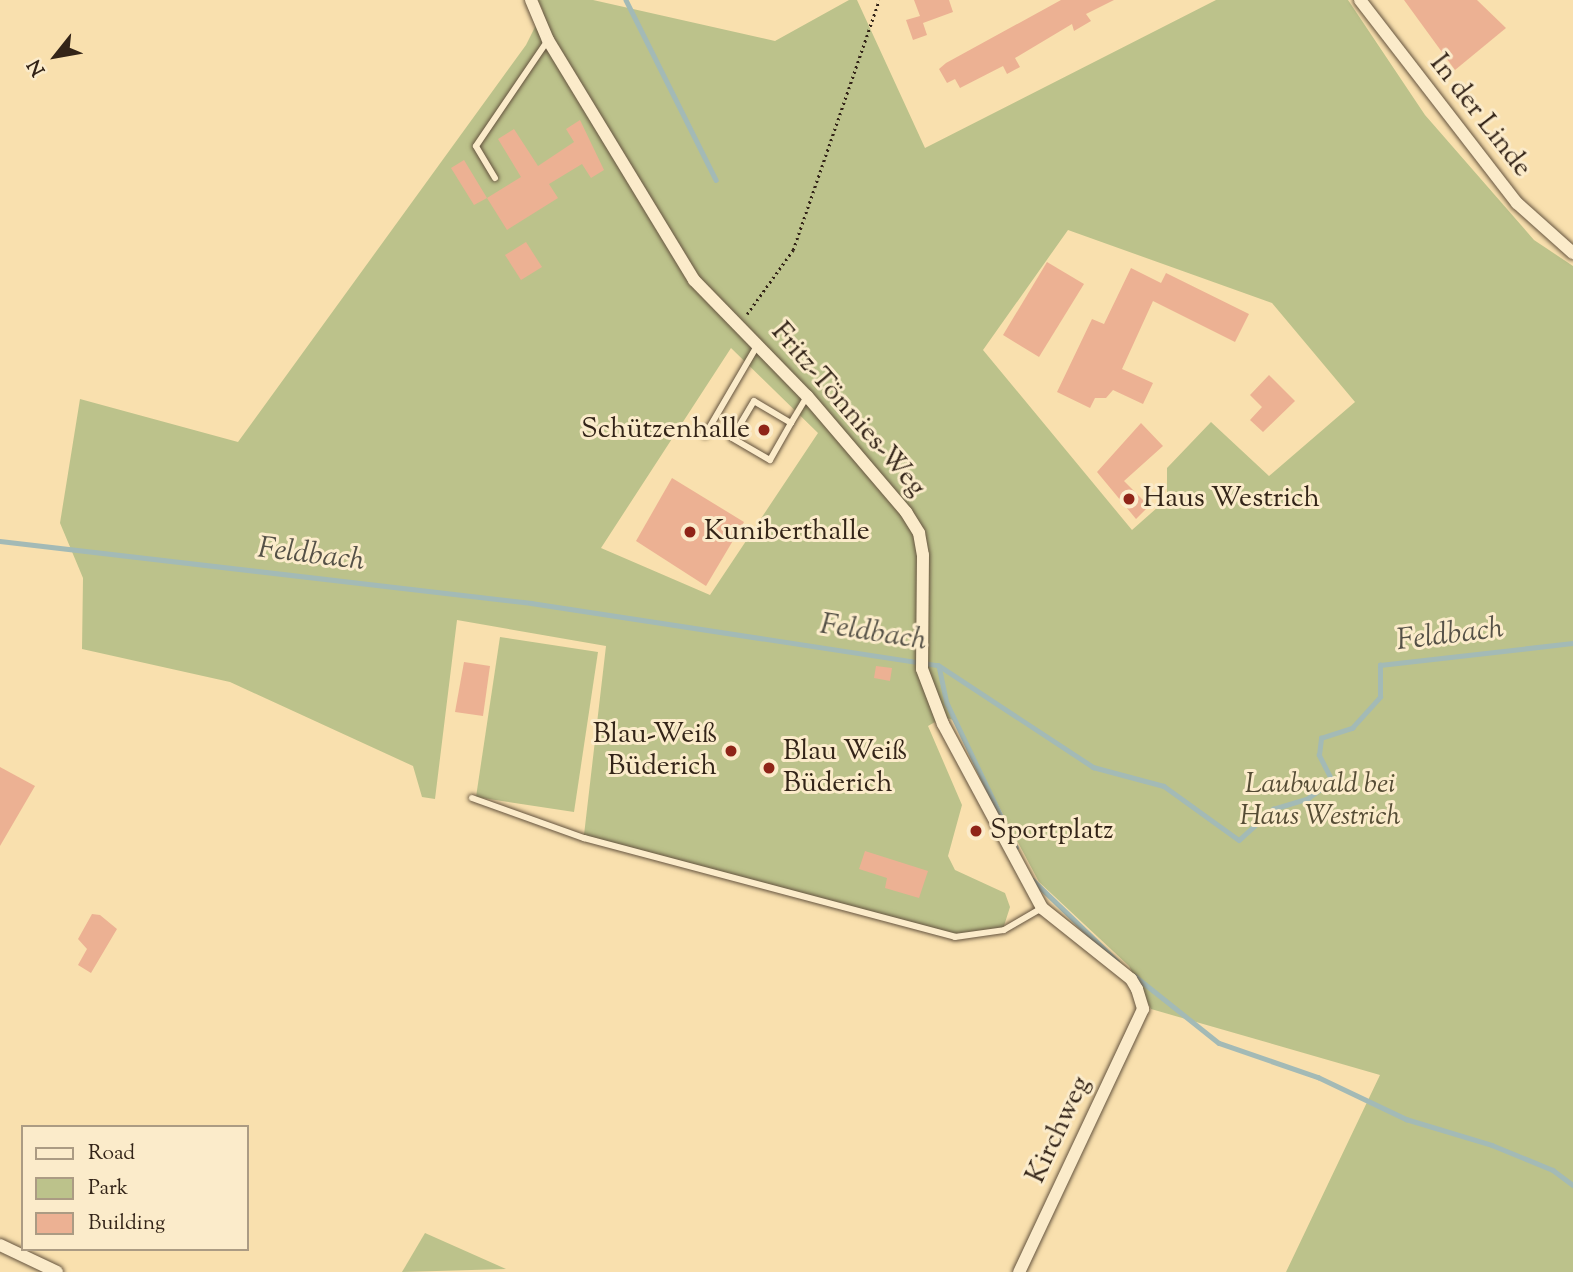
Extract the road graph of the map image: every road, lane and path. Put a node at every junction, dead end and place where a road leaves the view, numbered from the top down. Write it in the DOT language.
graph roads {
  1 [pos="531,0"];
  2 [pos="879,0"];
  3 [pos="1360,0"];
  4 [pos="548,40"];
  5 [pos="495,178"];
  6 [pos="1573,253"];
  7 [pos="741,326"];
  8 [pos="758,344"];
  9 [pos="807,396"];
  10 [pos="791,423"];
  11 [pos="705,435"];
  12 [pos="472,798"];
  13 [pos="1042,908"];
  14 [pos="1143,1009"];
  15 [pos="0,1245"];
  16 [pos="57,1272"];
  17 [pos="1019,1272"];
  1 -- 4 [label="street, Fritz-Tönnies-Weg"];
  2 -- 7 [label="path"];
  3 -- 6 [label="street, In der Linde"];
  4 -- 5 [label="lane"];
  4 -- 7 [label="street, Fritz-Tönnies-Weg"];
  7 -- 8 [label="street, Fritz-Tönnies-Weg"];
  8 -- 9 [label="street, Fritz-Tönnies-Weg"];
  8 -- 11 [label="lane"];
  9 -- 10 [label="lane"];
  9 -- 13 [label="street, Fritz-Tönnies-Weg"];
  10 -- 10 [label="lane"];
  12 -- 13 [label="lane"];
  13 -- 14 [label="street, Fritz-Tönnies-Weg"];
  14 -- 17 [label="street, Kirchweg"];
  15 -- 16 [label="street"];
}
